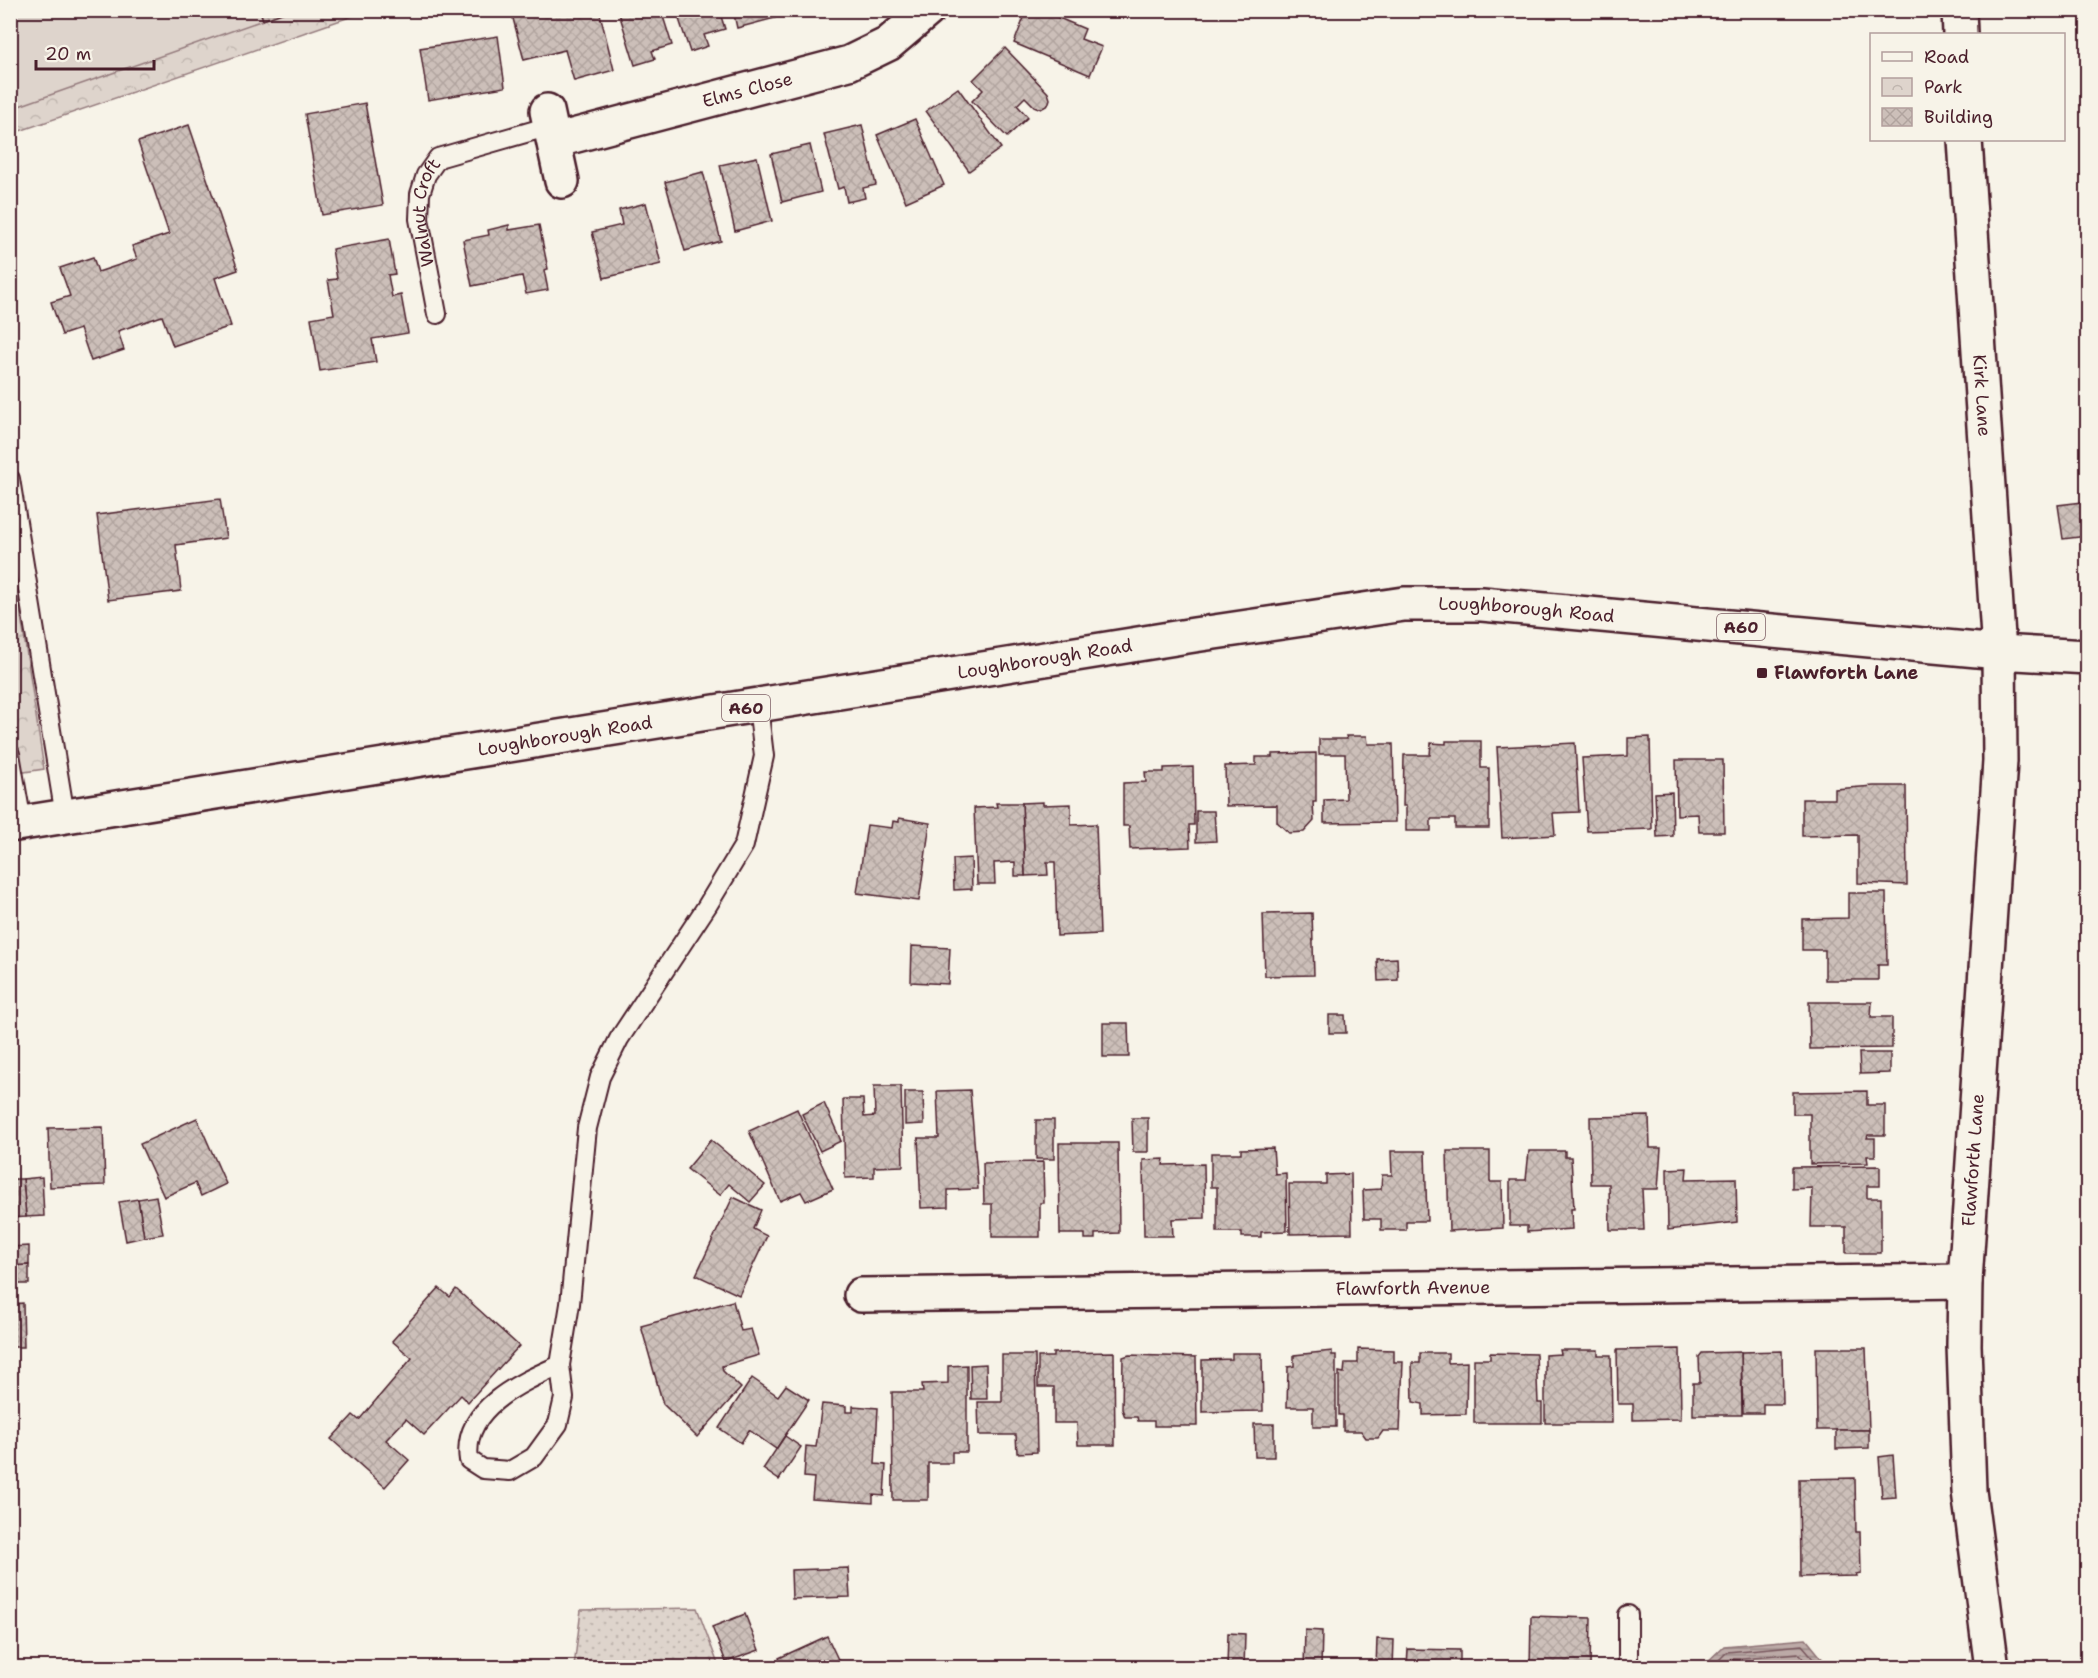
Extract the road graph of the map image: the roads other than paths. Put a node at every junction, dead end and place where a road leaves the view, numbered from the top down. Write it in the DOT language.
graph roads {
  1 [pos="928,10"];
  2 [pos="1959,10"];
  3 [pos="1960,33"];
  4 [pos="550,126"];
  5 [pos="1965,141"];
  6 [pos="562,181"];
  7 [pos="437,314"];
  8 [pos="10,479"];
  9 [pos="1999,652"];
  10 [pos="2088,657"];
  11 [pos="758,706"];
  12 [pos="10,754"];
  13 [pos="65,816"];
  14 [pos="16,824"];
  15 [pos="1965,1281"];
  16 [pos="861,1295"];
  17 [pos="560,1365"];
  18 [pos="1628,1615"];
  19 [pos="1629,1668"];
  20 [pos="1992,1668"];
  1 -- 4 [label="main road, Elms Close"];
  2 -- 3 [label="main road"];
  4 -- 6 [label="main road"];
  4 -- 7 [label="lane, Walnut Croft"];
  5 -- 9 [label="main road, Kirk Lane"];
  8 -- 13 [label="lane"];
  9 -- 10 [label="main road, Loughborough Road / A60"];
  9 -- 11 [label="main road, Loughborough Road / A60"];
  9 -- 15 [label="main road, Flawforth Lane"];
  11 -- 13 [label="main road, Loughborough Road / A60"];
  11 -- 17 [label="lane"];
  12 -- 14 [label="lane"];
  13 -- 14 [label="main road, Loughborough Road / A60"];
  15 -- 16 [label="main road, Flawforth Avenue"];
  15 -- 20 [label="main road, Flawforth Lane"];
  17 -- 17 [label="lane"];
  18 -- 19 [label="lane"];
}
